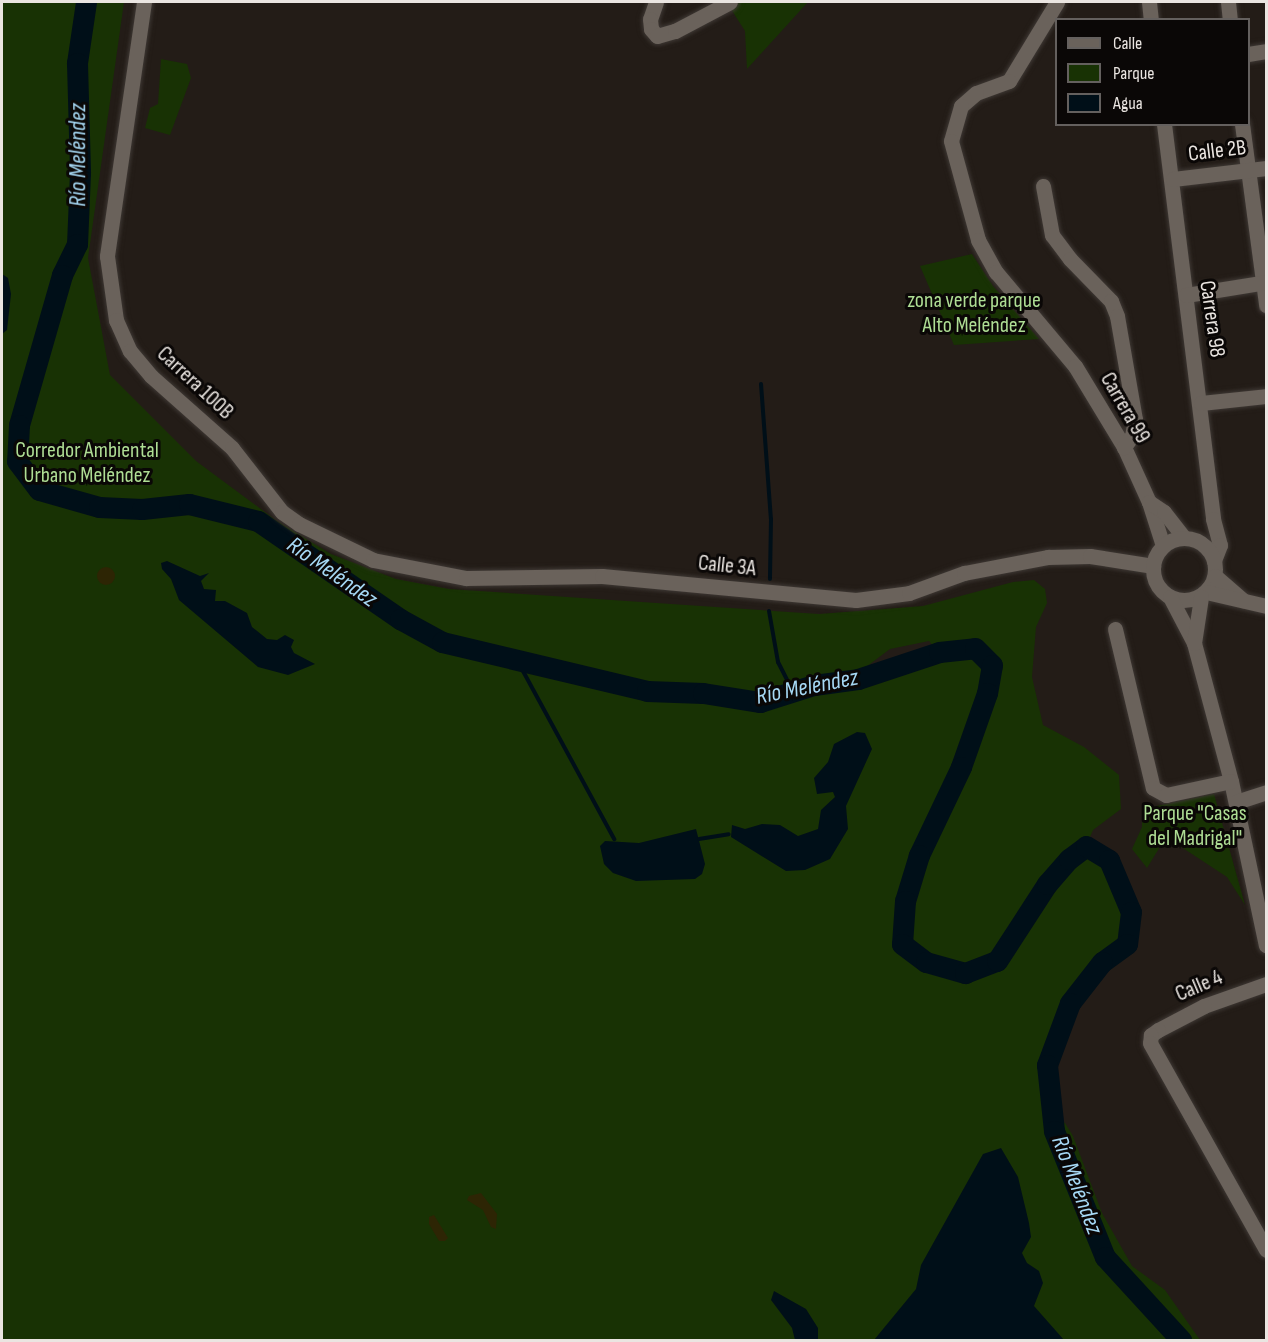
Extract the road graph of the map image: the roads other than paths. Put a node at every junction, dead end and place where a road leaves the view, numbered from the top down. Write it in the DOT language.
graph roads {
  1 [pos="144,2"];
  2 [pos="656,2"];
  3 [pos="730,2"];
  4 [pos="1057,2"];
  5 [pos="1149,2"];
  6 [pos="1227,2"];
  7 [pos="1151,18"];
  8 [pos="1230,18"];
  9 [pos="1266,51"];
  10 [pos="1250,54"];
  11 [pos="1164,126"];
  12 [pos="1242,126"];
  13 [pos="1266,168"];
  14 [pos="1248,169"];
  15 [pos="1173,179"];
  16 [pos="1043,186"];
  17 [pos="1265,283"];
  18 [pos="1186,295"];
  19 [pos="1266,305"];
  20 [pos="1266,396"];
  21 [pos="1201,403"];
  22 [pos="1124,447"];
  23 [pos="1149,502"];
  24 [pos="1213,519"];
  25 [pos="299,524"];
  26 [pos="1191,539"];
  27 [pos="1163,546"];
  28 [pos="1153,566"];
  29 [pos="1215,568"];
  30 [pos="1203,594"];
  31 [pos="1170,597"];
  32 [pos="1243,600"];
  33 [pos="1266,607"];
  34 [pos="1115,629"];
  35 [pos="1194,644"];
  36 [pos="1231,781"];
  37 [pos="1266,792"];
  38 [pos="1236,802"];
  39 [pos="1266,945"];
  40 [pos="1266,984"];
  41 [pos="1266,1250"];
  1 -- 25 [label="street, Carrera 100B"];
  2 -- 3 [label="street"];
  4 -- 22 [label="street, Carrera 99"];
  5 -- 7 [label="street"];
  6 -- 8 [label="street"];
  9 -- 10 [label="street"];
  11 -- 15 [label="street, Carrera 98"];
  12 -- 14 [label="street"];
  13 -- 14 [label="street, Calle 2B"];
  14 -- 15 [label="street, Calle 2B"];
  14 -- 17 [label="street"];
  15 -- 18 [label="street, Carrera 98"];
  16 -- 22 [label="street"];
  17 -- 18 [label="street"];
  17 -- 19 [label="street"];
  18 -- 21 [label="street, Carrera 98"];
  20 -- 21 [label="street"];
  21 -- 24 [label="street, Carrera 98"];
  22 -- 23 [label="street, Carrera 99"];
  23 -- 26 [label="street, Carrera 99"];
  23 -- 27 [label="street, Carrera 99"];
  24 -- 26 [label="street"];
  24 -- 29 [label="street, Carrera 98"];
  25 -- 28 [label="street, Calle 3A"];
  26 -- 27 [label="street"];
  26 -- 29 [label="street"];
  27 -- 28 [label="street"];
  28 -- 31 [label="street"];
  29 -- 30 [label="street"];
  29 -- 32 [label="street"];
  30 -- 31 [label="street"];
  30 -- 32 [label="street"];
  30 -- 35 [label="street"];
  31 -- 35 [label="street"];
  32 -- 33 [label="street"];
  34 -- 36 [label="street"];
  35 -- 36 [label="street"];
  36 -- 38 [label="street"];
  37 -- 38 [label="street"];
  38 -- 39 [label="street"];
  40 -- 41 [label="street, Calle 4"];
}
